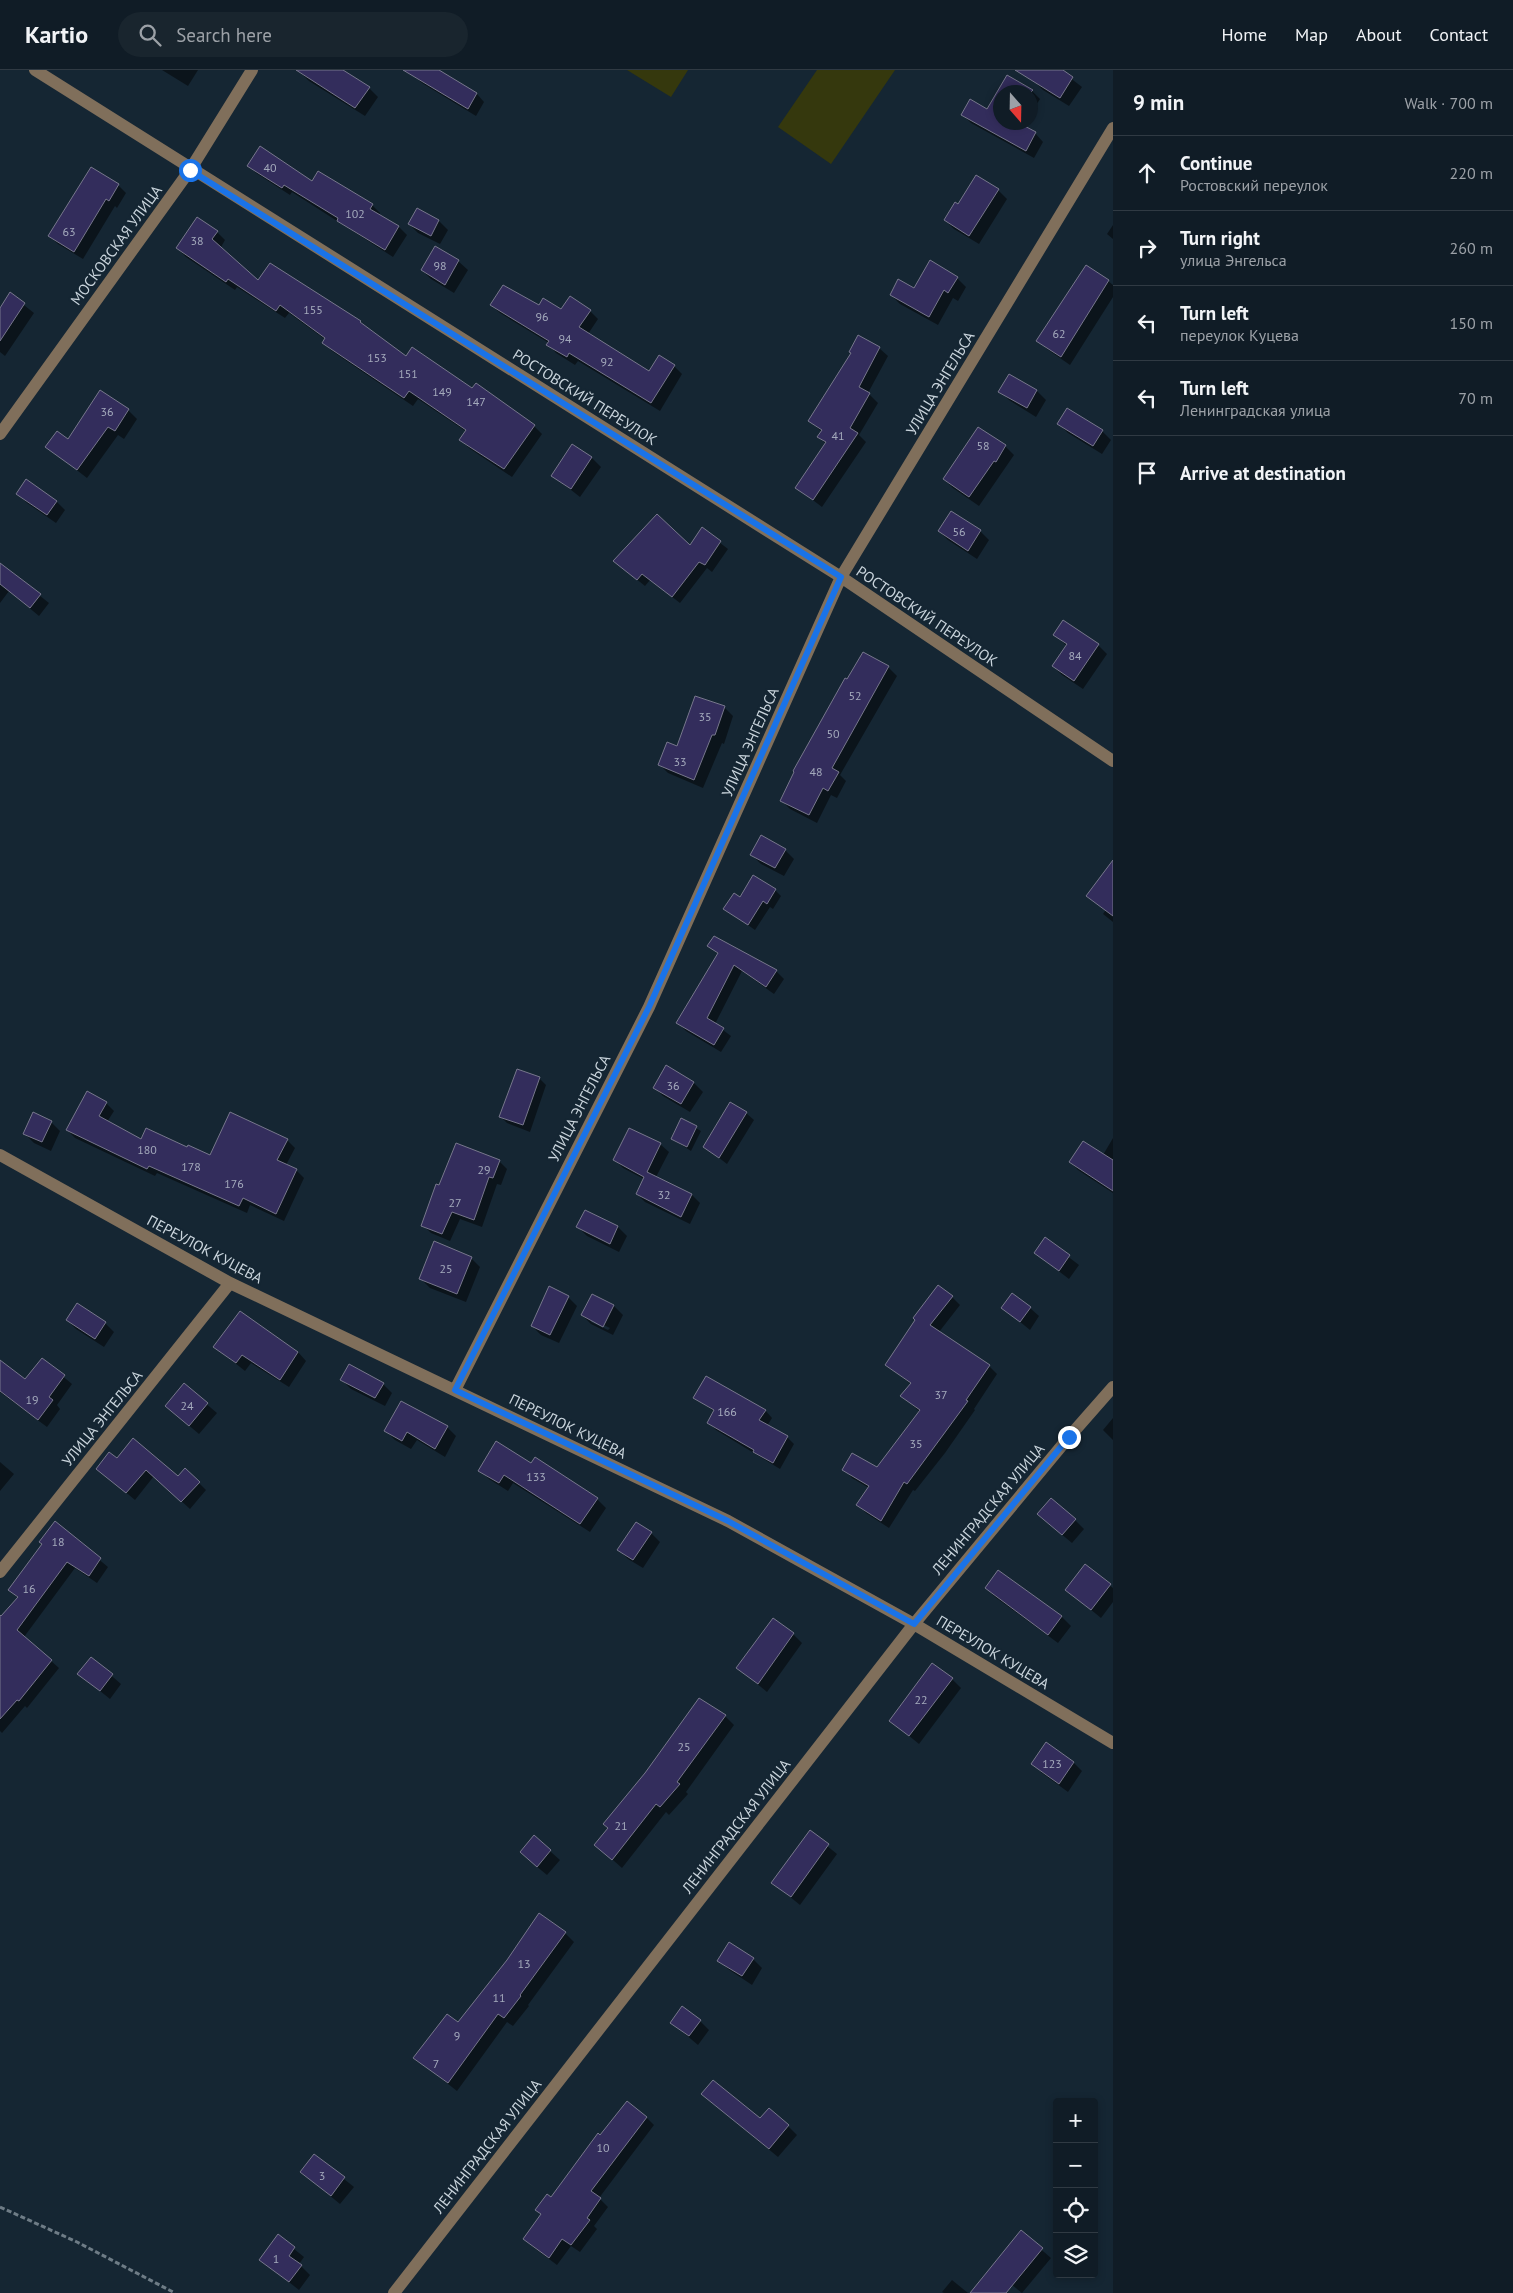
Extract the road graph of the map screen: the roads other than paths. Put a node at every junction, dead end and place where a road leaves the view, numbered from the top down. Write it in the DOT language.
graph roads {
  1 [pos="35,70"];
  2 [pos="252,70"];
  3 [pos="1113,128"];
  4 [pos="190,170"];
  5 [pos="0,434"];
  6 [pos="841,577"];
  7 [pos="1113,762"];
  8 [pos="0,1155"];
  9 [pos="230,1283"];
  10 [pos="1113,1387"];
  11 [pos="455,1390"];
  12 [pos="0,1572"];
  13 [pos="914,1624"];
  14 [pos="1113,1743"];
  15 [pos="394,2293"];
  1 -- 4 [label="street, РОСТОВСКИЙ ПЕРЕУЛОК"];
  2 -- 4 [label="street, МОСКОВСКАЯ УЛИЦА"];
  3 -- 6 [label="street, УЛИЦА ЭНГЕЛЬСА"];
  4 -- 5 [label="street, МОСКОВСКАЯ УЛИЦА"];
  4 -- 6 [label="street, РОСТОВСКИЙ ПЕРЕУЛОК"];
  6 -- 7 [label="street, РОСТОВСКИЙ ПЕРЕУЛОК"];
  6 -- 11 [label="street, УЛИЦА ЭНГЕЛЬСА"];
  8 -- 9 [label="street, ПЕРЕУЛОК КУЦЕВА"];
  9 -- 11 [label="street, ПЕРЕУЛОК КУЦЕВА"];
  9 -- 12 [label="street, УЛИЦА ЭНГЕЛЬСА"];
  10 -- 13 [label="street, ЛЕНИНГРАДСКАЯ УЛИЦА"];
  11 -- 13 [label="street, ПЕРЕУЛОК КУЦЕВА"];
  13 -- 14 [label="street, ПЕРЕУЛОК КУЦЕВА"];
  13 -- 15 [label="street, ЛЕНИНГРАДСКАЯ УЛИЦА"];
}
